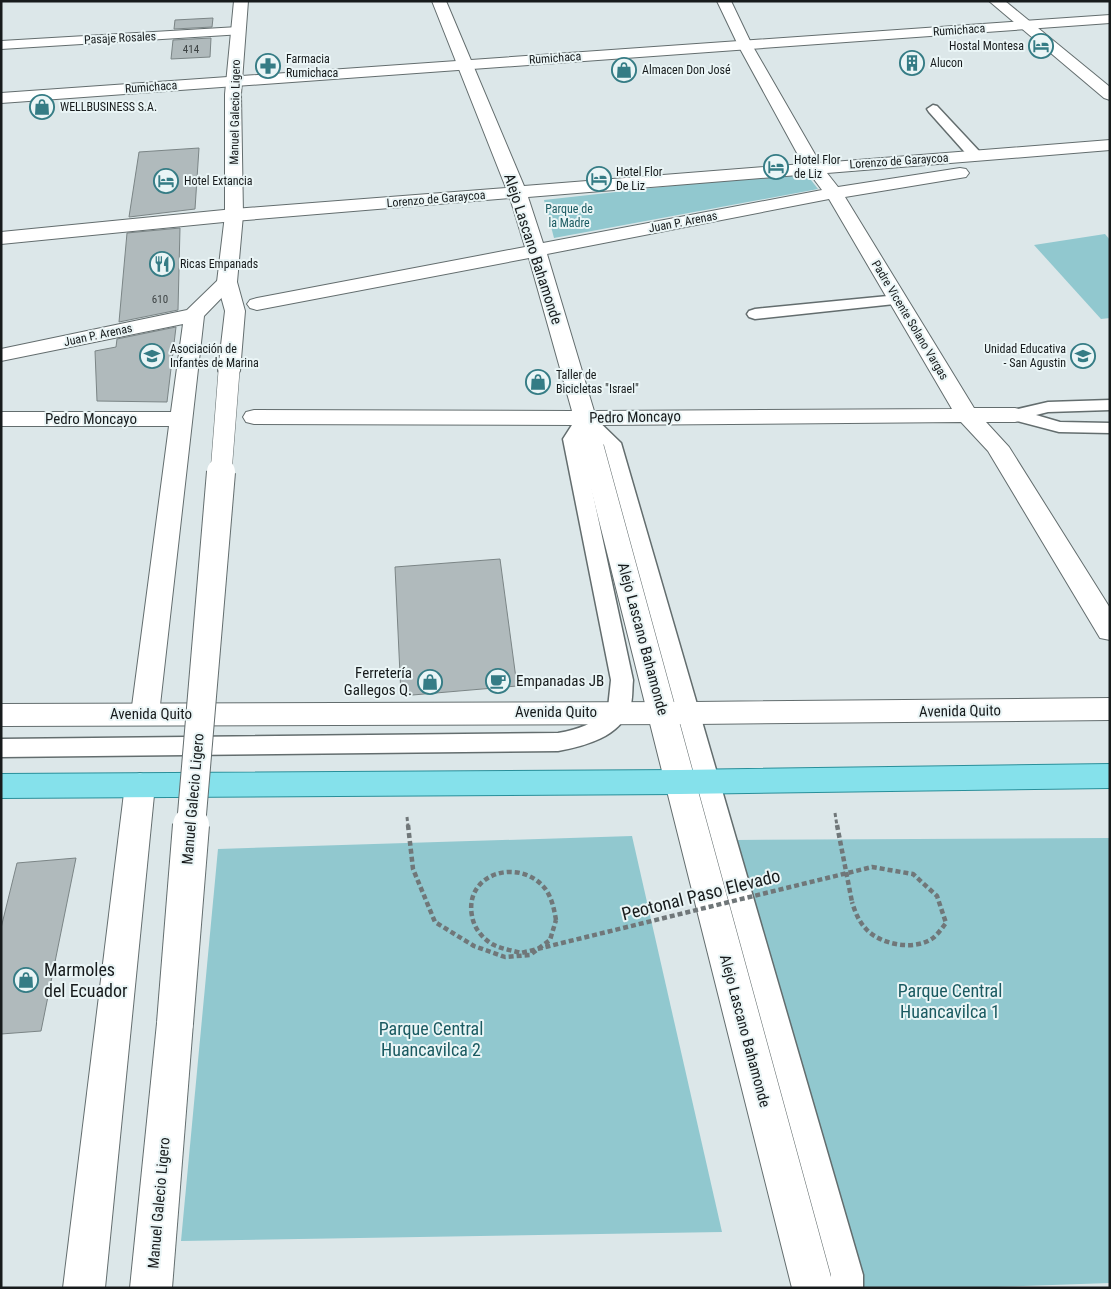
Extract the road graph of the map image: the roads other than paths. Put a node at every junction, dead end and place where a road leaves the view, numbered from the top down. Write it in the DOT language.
graph roads {
  1 [pos="241,1"];
  2 [pos="439,1"];
  3 [pos="724,1"];
  4 [pos="996,1"];
  5 [pos="1110,19"];
  6 [pos="1025,25"];
  7 [pos="238,31"];
  8 [pos="1,45"];
  9 [pos="745,45"];
  10 [pos="464,65"];
  11 [pos="234,81"];
  12 [pos="1110,95"];
  13 [pos="1,98"];
  14 [pos="934,109"];
  15 [pos="1110,145"];
  16 [pos="1110,149"];
  17 [pos="974,155"];
  18 [pos="814,168"];
  19 [pos="517,192"];
  20 [pos="834,193"];
  21 [pos="234,215"];
  22 [pos="1,238"];
  23 [pos="536,250"];
  24 [pos="227,282"];
  25 [pos="898,300"];
  26 [pos="257,304"];
  27 [pos="755,314"];
  28 [pos="194,315"];
  29 [pos="1,355"];
  30 [pos="1110,405"];
  31 [pos="966,414"];
  32 [pos="1015,415"];
  33 [pos="254,417"];
  34 [pos="585,418"];
  35 [pos="1,419"];
  36 [pos="181,419"];
  37 [pos="1110,428"];
  38 [pos="1110,631"];
  39 [pos="1110,709"];
  40 [pos="617,712"];
  41 [pos="675,712"];
  42 [pos="146,714"];
  43 [pos="1,715"];
  44 [pos="1,748"];
  45 [pos="1110,776"];
  46 [pos="694,782"];
  47 [pos="140,785"];
  48 [pos="1,786"];
  49 [pos="84,1288"];
  50 [pos="151,1288"];
  51 [pos="813,1288"];
  52 [pos="847,1288"];
  1 -- 7 [label="street, Manuel Galecio Ligero"];
  2 -- 10 [label="street, Alejo Lascano Bahamonde"];
  3 -- 9 [label="street, Padre Vicente Solano Vargas"];
  4 -- 6 [label="street"];
  5 -- 6 [label="street, Rumichaca"];
  6 -- 9 [label="street, Rumichaca"];
  6 -- 12 [label="street"];
  7 -- 8 [label="street, Pasaje Rosales"];
  7 -- 11 [label="street, Manuel Galecio Ligero"];
  9 -- 10 [label="street, Rumichaca"];
  9 -- 18 [label="street, Padre Vicente Solano Vargas"];
  10 -- 11 [label="street, Rumichaca"];
  10 -- 19 [label="street, Alejo Lascano Bahamonde"];
  11 -- 13 [label="street, Rumichaca"];
  11 -- 21 [label="street, Manuel Galecio Ligero"];
  14 -- 17 [label="lane"];
  15 -- 17 [label="street, Lorenzo de Garaycoa"];
  16 -- 20 [label="street, Juan P. Arenas"];
  17 -- 18 [label="street, Lorenzo de Garaycoa"];
  18 -- 19 [label="street, Lorenzo de Garaycoa"];
  18 -- 20 [label="street, Padre Vicente Solano Vargas"];
  19 -- 21 [label="street, Lorenzo de Garaycoa"];
  19 -- 23 [label="street, Alejo Lascano Bahamonde"];
  20 -- 23 [label="street, Juan P. Arenas"];
  20 -- 25 [label="street, Padre Vicente Solano Vargas"];
  21 -- 22 [label="street, Lorenzo de Garaycoa"];
  21 -- 24 [label="street, Manuel Galecio Ligero"];
  23 -- 26 [label="street, Juan P. Arenas"];
  23 -- 34 [label="street, Alejo Lascano Bahamonde"];
  24 -- 28 [label="street"];
  24 -- 50 [label="street, Manuel Galecio Ligero, bridge"];
  25 -- 27 [label="lane"];
  25 -- 31 [label="street, Padre Vicente Solano Vargas"];
  28 -- 29 [label="street, Juan P. Arenas"];
  28 -- 36 [label="street"];
  30 -- 32 [label="lane, Pedro Moncayo"];
  31 -- 32 [label="street, Pedro Moncayo"];
  31 -- 34 [label="street, Pedro Moncayo"];
  31 -- 38 [label="street, Padre Vicente Solano Vargas"];
  32 -- 37 [label="lane, Pedro Moncayo"];
  33 -- 34 [label="street, Pedro Moncayo"];
  34 -- 40 [label="lane"];
  34 -- 41 [label="street, Alejo Lascano Bahamonde"];
  35 -- 36 [label="street, Pedro Moncayo"];
  36 -- 42 [label="street"];
  39 -- 41 [label="street, Avenida Quito"];
  40 -- 41 [label="street, Avenida Quito"];
  40 -- 42 [label="street, Avenida Quito"];
  40 -- 44 [label="lane"];
  41 -- 46 [label="street, Alejo Lascano Bahamonde"];
  42 -- 43 [label="street, Avenida Quito"];
  45 -- 46 [label="main road"];
  46 -- 47 [label="main road"];
  46 -- 51 [label="street, Alejo Lascano Bahamonde"];
  46 -- 52 [label="lane"];
  47 -- 48 [label="main road"];
  47 -- 49 [label="street"];
}
